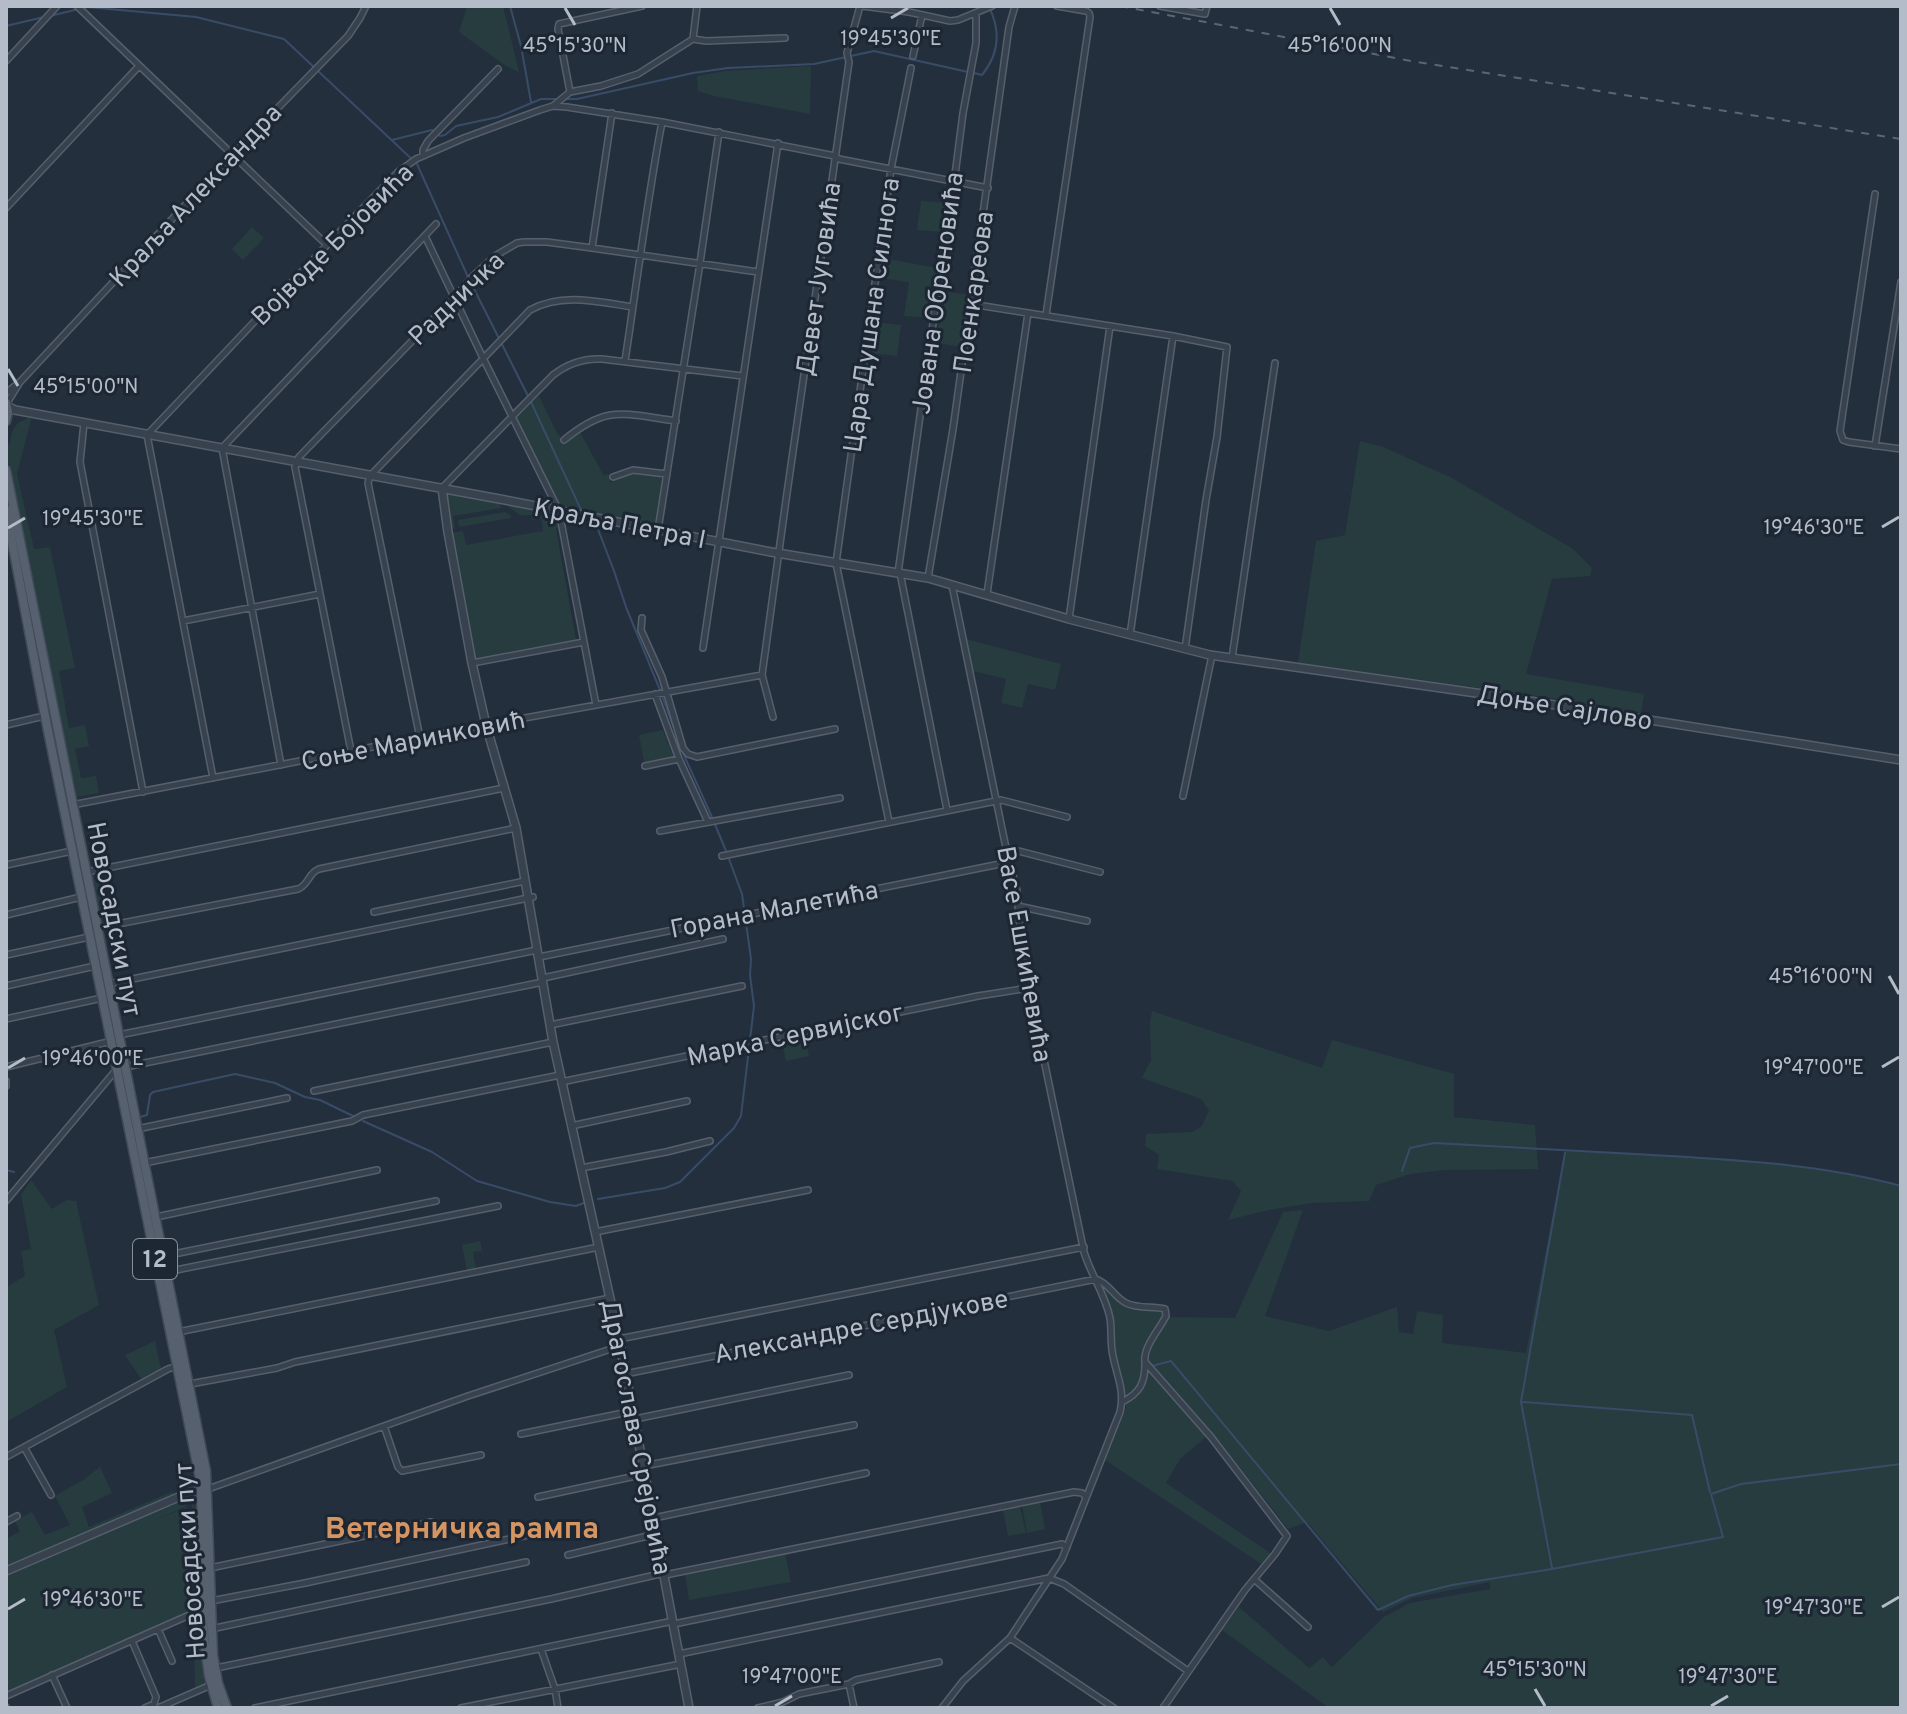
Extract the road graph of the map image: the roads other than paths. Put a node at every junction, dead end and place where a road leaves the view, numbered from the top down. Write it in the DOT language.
graph roads {
  1 [pos="57,6"];
  2 [pos="366,6"];
  3 [pos="642,6"];
  4 [pos="697,6"];
  5 [pos="861,6"];
  6 [pos="1015,6"];
  7 [pos="1057,6"];
  8 [pos="1160,6"];
  9 [pos="1207,6"];
  10 [pos="989,7"];
  11 [pos="79,8"];
  12 [pos="976,13"];
  13 [pos="922,15"];
  14 [pos="785,38"];
  15 [pos="693,39"];
  16 [pos="913,56"];
  17 [pos="6,61"];
  18 [pos="139,66"];
  19 [pos="911,68"];
  20 [pos="498,69"];
  21 [pos="570,92"];
  22 [pos="557,102"];
  23 [pos="612,113"];
  24 [pos="662,122"];
  25 [pos="719,132"];
  26 [pos="778,143"];
  27 [pos="232,155"];
  28 [pos="423,156"];
  29 [pos="835,156"];
  30 [pos="891,169"];
  31 [pos="953,181"];
  32 [pos="988,188"];
  33 [pos="1875,194"];
  34 [pos="6,208"];
  35 [pos="436,224"];
  36 [pos="425,236"];
  37 [pos="327,245"];
  38 [pos="592,248"];
  39 [pos="642,254"];
  40 [pos="700,263"];
  41 [pos="758,272"];
  42 [pos="1901,282"];
  43 [pos="455,297"];
  44 [pos="971,304"];
  45 [pos="633,307"];
  46 [pos="1028,313"];
  47 [pos="1046,315"];
  48 [pos="1110,326"];
  49 [pos="1173,336"];
  50 [pos="483,358"];
  51 [pos="625,361"];
  52 [pos="1275,363"];
  53 [pos="683,369"];
  54 [pos="743,376"];
  55 [pos="20,382"];
  56 [pos="7,389"];
  57 [pos="7,404"];
  58 [pos="34,413"];
  59 [pos="513,417"];
  60 [pos="676,421"];
  61 [pos="6,422"];
  62 [pos="84,422"];
  63 [pos="147,435"];
  64 [pos="564,440"];
  65 [pos="1875,446"];
  66 [pos="222,448"];
  67 [pos="1901,449"];
  68 [pos="296,462"];
  69 [pos="6,470"];
  70 [pos="667,474"];
  71 [pos="370,476"];
  72 [pos="613,477"];
  73 [pos="442,488"];
  74 [pos="6,510"];
  75 [pos="559,511"];
  76 [pos="658,531"];
  77 [pos="719,542"];
  78 [pos="779,553"];
  79 [pos="836,563"];
  80 [pos="899,573"];
  81 [pos="928,578"];
  82 [pos="952,584"];
  83 [pos="320,594"];
  84 [pos="987,594"];
  85 [pos="251,606"];
  86 [pos="642,618"];
  87 [pos="1069,619"];
  88 [pos="183,621"];
  89 [pos="1130,635"];
  90 [pos="584,642"];
  91 [pos="703,648"];
  92 [pos="1185,649"];
  93 [pos="1212,655"];
  94 [pos="1230,658"];
  95 [pos="472,663"];
  96 [pos="762,675"];
  97 [pos="667,691"];
  98 [pos="655,694"];
  99 [pos="596,705"];
  100 [pos="45,716"];
  101 [pos="773,717"];
  102 [pos="6,725"];
  103 [pos="486,725"];
  104 [pos="835,729"];
  105 [pos="420,738"];
  106 [pos="351,751"];
  107 [pos="679,759"];
  108 [pos="1901,760"];
  109 [pos="281,765"];
  110 [pos="645,766"];
  111 [pos="213,778"];
  112 [pos="505,788"];
  113 [pos="143,792"];
  114 [pos="1183,796"];
  115 [pos="840,798"];
  116 [pos="997,800"];
  117 [pos="68,806"];
  118 [pos="947,810"];
  119 [pos="1067,817"];
  120 [pos="708,822"];
  121 [pos="889,822"];
  122 [pos="516,828"];
  123 [pos="660,831"];
  124 [pos="1006,848"];
  125 [pos="73,851"];
  126 [pos="722,856"];
  127 [pos="1010,862"];
  128 [pos="6,865"];
  129 [pos="86,872"];
  130 [pos="1100,872"];
  131 [pos="526,881"];
  132 [pos="82,897"];
  133 [pos="531,898"];
  134 [pos="1018,906"];
  135 [pos="374,912"];
  136 [pos="6,915"];
  137 [pos="1087,921"];
  138 [pos="97,928"];
  139 [pos="90,937"];
  140 [pos="723,939"];
  141 [pos="538,954"];
  142 [pos="6,955"];
  143 [pos="96,965"];
  144 [pos="543,980"];
  145 [pos="107,985"];
  146 [pos="6,986"];
  147 [pos="742,986"];
  148 [pos="1029,988"];
  149 [pos="103,998"];
  150 [pos="6,1019"];
  151 [pos="550,1025"];
  152 [pos="115,1038"];
  153 [pos="553,1042"];
  154 [pos="6,1067"];
  155 [pos="121,1068"];
  156 [pos="560,1079"];
  157 [pos="314,1091"];
  158 [pos="287,1098"];
  159 [pos="687,1101"];
  160 [pos="570,1126"];
  161 [pos="137,1129"];
  162 [pos="710,1141"];
  163 [pos="144,1163"];
  164 [pos="580,1168"];
  165 [pos="377,1170"];
  166 [pos="808,1190"];
  167 [pos="6,1201"];
  168 [pos="436,1201"];
  169 [pos="498,1206"];
  170 [pos="155,1217"];
  171 [pos="595,1232"];
  172 [pos="599,1247"];
  173 [pos="1084,1247"];
  174 [pos="163,1256"];
  175 [pos="166,1272"];
  176 [pos="1096,1279"];
  177 [pos="610,1298"];
  178 [pos="178,1332"];
  179 [pos="619,1342"];
  180 [pos="1145,1362"];
  181 [pos="177,1366"];
  182 [pos="625,1374"];
  183 [pos="849,1375"];
  184 [pos="189,1384"];
  185 [pos="1122,1402"];
  186 [pos="634,1415"];
  187 [pos="854,1425"];
  188 [pos="384,1426"];
  189 [pos="521,1434"];
  190 [pos="24,1447"];
  191 [pos="481,1455"];
  192 [pos="6,1457"];
  193 [pos="645,1470"];
  194 [pos="866,1473"];
  195 [pos="204,1490"];
  196 [pos="51,1495"];
  197 [pos="538,1497"];
  198 [pos="1086,1498"];
  199 [pos="17,1516"];
  200 [pos="654,1518"];
  201 [pos="6,1522"];
  202 [pos="431,1522"];
  203 [pos="657,1534"];
  204 [pos="528,1535"];
  205 [pos="1067,1547"];
  206 [pos="568,1555"];
  207 [pos="526,1562"];
  208 [pos="210,1568"];
  209 [pos="6,1571"];
  210 [pos="665,1574"];
  211 [pos="1049,1578"];
  212 [pos="1254,1579"];
  213 [pos="206,1603"];
  214 [pos="194,1613"];
  215 [pos="203,1617"];
  216 [pos="673,1622"];
  217 [pos="1308,1627"];
  218 [pos="158,1629"];
  219 [pos="211,1629"];
  220 [pos="1010,1638"];
  221 [pos="132,1640"];
  222 [pos="541,1649"];
  223 [pos="679,1654"];
  224 [pos="172,1661"];
  225 [pos="939,1662"];
  226 [pos="681,1664"];
  227 [pos="215,1668"];
  228 [pos="1188,1671"];
  229 [pos="52,1675"];
  230 [pos="849,1684"];
  231 [pos="211,1685"];
  232 [pos="555,1689"];
  233 [pos="6,1696"];
  234 [pos="67,1708"];
  235 [pos="145,1708"];
  236 [pos="158,1708"];
  237 [pos="218,1708"];
  238 [pos="227,1708"];
  239 [pos="255,1708"];
  240 [pos="461,1708"];
  241 [pos="558,1708"];
  242 [pos="689,1708"];
  243 [pos="758,1708"];
  244 [pos="854,1708"];
  245 [pos="942,1708"];
  246 [pos="1114,1708"];
  247 [pos="1163,1708"];
  1 -- 17 [label="street"];
  2 -- 27 [label="street, Краља Александра"];
  3 -- 21 [label="street"];
  4 -- 15 [label="street"];
  5 -- 13 [label="street"];
  5 -- 29 [label="street, Девет Југовића"];
  6 -- 32 [label="street, Поенкареова"];
  7 -- 47 [label="street"];
  8 -- 9 [label="street"];
  10 -- 12 [label="street"];
  11 -- 18 [label="street"];
  12 -- 13 [label="street"];
  12 -- 31 [label="street, Јована Обреновића"];
  13 -- 16 [label="street"];
  14 -- 15 [label="street"];
  15 -- 21 [label="street"];
  18 -- 27 [label="street"];
  18 -- 34 [label="street"];
  19 -- 30 [label="street, Цара Душана Силнога"];
  20 -- 28 [label="street"];
  21 -- 22 [label="street"];
  22 -- 23 [label="street"];
  22 -- 28 [label="street, Војводе Бојовића"];
  23 -- 24 [label="street"];
  23 -- 38 [label="street"];
  24 -- 25 [label="street"];
  24 -- 39 [label="street"];
  25 -- 26 [label="street"];
  25 -- 40 [label="street"];
  26 -- 29 [label="street"];
  26 -- 41 [label="street"];
  27 -- 37 [label="street"];
  27 -- 55 [label="street, Краља Александра"];
  28 -- 37 [label="street, Војводе Бојовића"];
  29 -- 30 [label="street"];
  29 -- 78 [label="street, Девет Југовића"];
  30 -- 31 [label="street"];
  30 -- 79 [label="street, Цара Душана Силнога"];
  31 -- 32 [label="street"];
  31 -- 80 [label="street, Јована Обреновића"];
  32 -- 44 [label="street, Поенкареова"];
  33 -- 65 [label="street"];
  35 -- 36 [label="street"];
  36 -- 43 [label="street"];
  36 -- 66 [label="street"];
  37 -- 63 [label="street, Војводе Бојовића"];
  38 -- 39 [label="street, Радничка"];
  38 -- 43 [label="street, Радничка"];
  39 -- 40 [label="street, Радничка"];
  39 -- 45 [label="street"];
  40 -- 41 [label="street, Радничка"];
  40 -- 53 [label="street"];
  41 -- 54 [label="street"];
  42 -- 65 [label="street"];
  43 -- 50 [label="street"];
  43 -- 68 [label="street, Радничка"];
  44 -- 46 [label="street"];
  44 -- 81 [label="street, Поенкареова"];
  45 -- 50 [label="street"];
  45 -- 51 [label="street"];
  46 -- 47 [label="street"];
  46 -- 84 [label="street"];
  47 -- 48 [label="street"];
  48 -- 49 [label="street"];
  48 -- 87 [label="street"];
  49 -- 89 [label="street"];
  49 -- 92 [label="street"];
  50 -- 59 [label="street"];
  50 -- 71 [label="street"];
  51 -- 53 [label="street"];
  51 -- 59 [label="street"];
  52 -- 94 [label="street"];
  53 -- 54 [label="street"];
  53 -- 60 [label="street"];
  54 -- 77 [label="street"];
  55 -- 56 [label="street"];
  55 -- 57 [label="street"];
  57 -- 58 [label="street, Краља Петра I"];
  57 -- 61 [label="main road"];
  58 -- 61 [label="street"];
  58 -- 62 [label="street, Краља Петра I"];
  59 -- 73 [label="street"];
  59 -- 75 [label="street"];
  60 -- 64 [label="street"];
  60 -- 70 [label="street"];
  62 -- 63 [label="street, Краља Петра I"];
  62 -- 113 [label="street"];
  63 -- 66 [label="street, Краља Петра I"];
  63 -- 88 [label="street"];
  65 -- 67 [label="street"];
  66 -- 68 [label="street, Краља Петра I"];
  66 -- 85 [label="street"];
  68 -- 71 [label="street, Краља Петра I"];
  68 -- 83 [label="street"];
  69 -- 117 [label="main road, Новосадски пут / 12"];
  70 -- 72 [label="street"];
  70 -- 76 [label="street"];
  71 -- 73 [label="street, Краља Петра I"];
  71 -- 105 [label="street"];
  73 -- 75 [label="street, Краља Петра I"];
  73 -- 95 [label="street, Драгослава Срејовића"];
  74 -- 100 [label="main road, Новосадски пут / 12"];
  75 -- 76 [label="street, Краља Петра I"];
  75 -- 90 [label="street"];
  76 -- 77 [label="street, Краља Петра I"];
  77 -- 78 [label="street, Краља Петра I"];
  77 -- 91 [label="street"];
  78 -- 79 [label="street, Краља Петра I"];
  78 -- 96 [label="street, Девет Југовића"];
  79 -- 80 [label="street, Краља Петра I"];
  79 -- 121 [label="street, Цара Душана Силнога"];
  80 -- 81 [label="street, Краља Петра I"];
  80 -- 118 [label="street, Јована Обреновића"];
  81 -- 82 [label="street, Краља Петра I"];
  82 -- 84 [label="street, Краља Петра I"];
  82 -- 116 [label="street, Васе Ешкићевића"];
  83 -- 85 [label="street"];
  83 -- 106 [label="street"];
  84 -- 87 [label="street, Краља Петра I"];
  85 -- 88 [label="street"];
  85 -- 109 [label="street"];
  86 -- 97 [label="street"];
  87 -- 89 [label="street, Краља Петра I"];
  88 -- 111 [label="street"];
  89 -- 92 [label="street, Краља Петра I"];
  90 -- 95 [label="street"];
  90 -- 99 [label="street"];
  92 -- 93 [label="street, Краља Петра I"];
  93 -- 94 [label="street, Краља Петра I"];
  93 -- 114 [label="street"];
  94 -- 108 [label="street, Доње Сајлово"];
  95 -- 103 [label="street, Драгослава Срејовића"];
  96 -- 97 [label="street, Соње Маринковић"];
  96 -- 101 [label="street"];
  97 -- 98 [label="street, Соње Маринковић"];
  97 -- 104 [label="street"];
  98 -- 99 [label="street, Соње Маринковић"];
  98 -- 107 [label="street"];
  99 -- 103 [label="street, Соње Маринковић"];
  100 -- 102 [label="street"];
  100 -- 117 [label="main road, Новосадски пут / 12"];
  103 -- 105 [label="street, Соње Маринковић"];
  103 -- 112 [label="street, Драгослава Срејовића"];
  105 -- 106 [label="street, Соње Маринковић"];
  106 -- 109 [label="street, Соње Маринковић"];
  107 -- 110 [label="street"];
  107 -- 120 [label="street"];
  109 -- 111 [label="street, Соње Маринковић"];
  111 -- 113 [label="street, Соње Маринковић"];
  112 -- 122 [label="street, Драгослава Срејовића"];
  112 -- 129 [label="street"];
  113 -- 117 [label="street, Соње Маринковић"];
  115 -- 120 [label="street"];
  116 -- 118 [label="street"];
  116 -- 119 [label="street"];
  116 -- 124 [label="street, Васе Ешкићевића"];
  117 -- 125 [label="main road, Новосадски пут / 12"];
  117 -- 129 [label="main road, Новосадски пут / 12"];
  118 -- 121 [label="street"];
  120 -- 123 [label="street"];
  121 -- 126 [label="street"];
  122 -- 131 [label="street, Драгослава Срејовића"];
  122 -- 138 [label="street"];
  124 -- 127 [label="street, Васе Ешкићевића"];
  124 -- 130 [label="street"];
  125 -- 128 [label="street"];
  125 -- 132 [label="main road, Новосадски пут / 12"];
  127 -- 134 [label="street, Васе Ешкићевића"];
  127 -- 141 [label="street, Горана Малетића"];
  129 -- 138 [label="main road, Новосадски пут / 12"];
  131 -- 133 [label="street, Драгослава Срејовића"];
  131 -- 135 [label="street"];
  132 -- 136 [label="street"];
  132 -- 139 [label="main road, Новосадски пут / 12"];
  133 -- 141 [label="street, Драгослава Срејовића"];
  133 -- 145 [label="street"];
  134 -- 137 [label="street"];
  134 -- 148 [label="street, Васе Ешкићевића"];
  138 -- 145 [label="main road, Новосадски пут / 12"];
  139 -- 142 [label="street"];
  139 -- 143 [label="main road, Новосадски пут / 12"];
  140 -- 144 [label="street"];
  141 -- 144 [label="street, Драгослава Срејовића"];
  141 -- 152 [label="street, Горана Малетића"];
  143 -- 146 [label="street"];
  143 -- 149 [label="main road, Новосадски пут / 12"];
  144 -- 151 [label="street, Драгослава Срејовића"];
  144 -- 155 [label="street"];
  145 -- 152 [label="main road, Новосадски пут / 12"];
  147 -- 151 [label="street"];
  148 -- 156 [label="street, Марка Сервијског"];
  148 -- 173 [label="street, Васе Ешкићевића"];
  149 -- 150 [label="street"];
  149 -- 152 [label="main road, Новосадски пут / 12"];
  151 -- 153 [label="street, Драгослава Срејовића"];
  152 -- 154 [label="street, Горана Малетића"];
  152 -- 155 [label="main road, Новосадски пут / 12"];
  153 -- 156 [label="street, Драгослава Срејовића"];
  153 -- 157 [label="street"];
  155 -- 161 [label="main road, Новосадски пут / 12"];
  155 -- 167 [label="street"];
  155 -- 181 [label="main road, Новосадски пут / 12"];
  156 -- 160 [label="street, Драгослава Срејовића"];
  156 -- 163 [label="street, Марка Сервијског"];
  158 -- 161 [label="street"];
  159 -- 160 [label="street"];
  160 -- 164 [label="street, Драгослава Срејовића"];
  161 -- 163 [label="main road, Новосадски пут / 12"];
  162 -- 164 [label="street"];
  163 -- 170 [label="main road, Новосадски пут / 12"];
  164 -- 171 [label="street, Драгослава Срејовића"];
  165 -- 170 [label="street"];
  166 -- 171 [label="street"];
  168 -- 174 [label="street"];
  169 -- 175 [label="street"];
  170 -- 174 [label="main road, Новосадски пут / 12"];
  171 -- 172 [label="street, Драгослава Срејовића"];
  172 -- 177 [label="street, Драгослава Срејовића"];
  172 -- 178 [label="street"];
  173 -- 176 [label="street, Васе Ешкићевића"];
  173 -- 179 [label="street"];
  174 -- 175 [label="main road, Новосадски пут / 12"];
  175 -- 178 [label="main road, Новосадски пут / 12"];
  176 -- 180 [label="street"];
  176 -- 182 [label="street, Александре Сердјукове"];
  176 -- 185 [label="street, Васе Ешкићевића"];
  177 -- 179 [label="street, Драгослава Срејовића"];
  177 -- 184 [label="street"];
  178 -- 184 [label="main road, Новосадски пут / 12"];
  179 -- 182 [label="street, Драгослава Срејовића"];
  179 -- 188 [label="street"];
  180 -- 185 [label="street"];
  180 -- 212 [label="street"];
  181 -- 190 [label="street"];
  181 -- 195 [label="main road, Новосадски пут / 12"];
  182 -- 186 [label="street, Драгослава Срејовића"];
  183 -- 186 [label="street"];
  184 -- 195 [label="main road, Новосадски пут / 12"];
  185 -- 198 [label="street"];
  186 -- 189 [label="street"];
  186 -- 193 [label="street, Драгослава Срејовића"];
  187 -- 193 [label="street"];
  188 -- 191 [label="street"];
  188 -- 195 [label="street"];
  190 -- 192 [label="street"];
  190 -- 196 [label="street"];
  193 -- 197 [label="street"];
  193 -- 200 [label="street, Драгослава Срејовића"];
  194 -- 200 [label="street"];
  195 -- 208 [label="main road, Новосадски пут / 12"];
  195 -- 209 [label="street"];
  195 -- 213 [label="main road, Новосадски пут / 12"];
  198 -- 205 [label="street"];
  198 -- 210 [label="street"];
  199 -- 201 [label="street"];
  200 -- 203 [label="street, Драгослава Срејовића"];
  202 -- 208 [label="street"];
  203 -- 206 [label="street"];
  203 -- 210 [label="street, Драгослава Срејовића"];
  204 -- 213 [label="street"];
  205 -- 211 [label="street"];
  205 -- 216 [label="street"];
  207 -- 219 [label="street"];
  208 -- 213 [label="main road, Новосадски пут / 12"];
  210 -- 216 [label="street, Драгослава Срејовића"];
  210 -- 227 [label="street"];
  211 -- 220 [label="street"];
  211 -- 223 [label="street"];
  211 -- 228 [label="street"];
  212 -- 217 [label="street"];
  212 -- 228 [label="street"];
  213 -- 214 [label="street"];
  213 -- 215 [label="main road, Новосадски пут / 12"];
  213 -- 219 [label="main road, Новосадски пут / 12"];
  214 -- 215 [label="street"];
  214 -- 218 [label="street"];
  215 -- 231 [label="main road, Новосадски пут / 12"];
  216 -- 222 [label="street"];
  216 -- 223 [label="street, Драгослава Срејовића"];
  218 -- 221 [label="street"];
  218 -- 224 [label="street"];
  219 -- 227 [label="main road, Новосадски пут / 12"];
  220 -- 245 [label="street"];
  220 -- 246 [label="street"];
  221 -- 229 [label="street"];
  221 -- 235 [label="street"];
  222 -- 232 [label="street"];
  222 -- 239 [label="street"];
  223 -- 226 [label="street, Драгослава Срејовића"];
  225 -- 230 [label="street"];
  226 -- 232 [label="street"];
  226 -- 242 [label="street, Драгослава Срејовића"];
  227 -- 238 [label="main road, Новосадски пут / 12"];
  228 -- 247 [label="street"];
  229 -- 233 [label="street"];
  229 -- 234 [label="street"];
  230 -- 243 [label="street"];
  230 -- 244 [label="street"];
  231 -- 236 [label="street"];
  231 -- 237 [label="main road, Новосадски пут / 12"];
  232 -- 240 [label="street"];
  232 -- 241 [label="street"];
}
